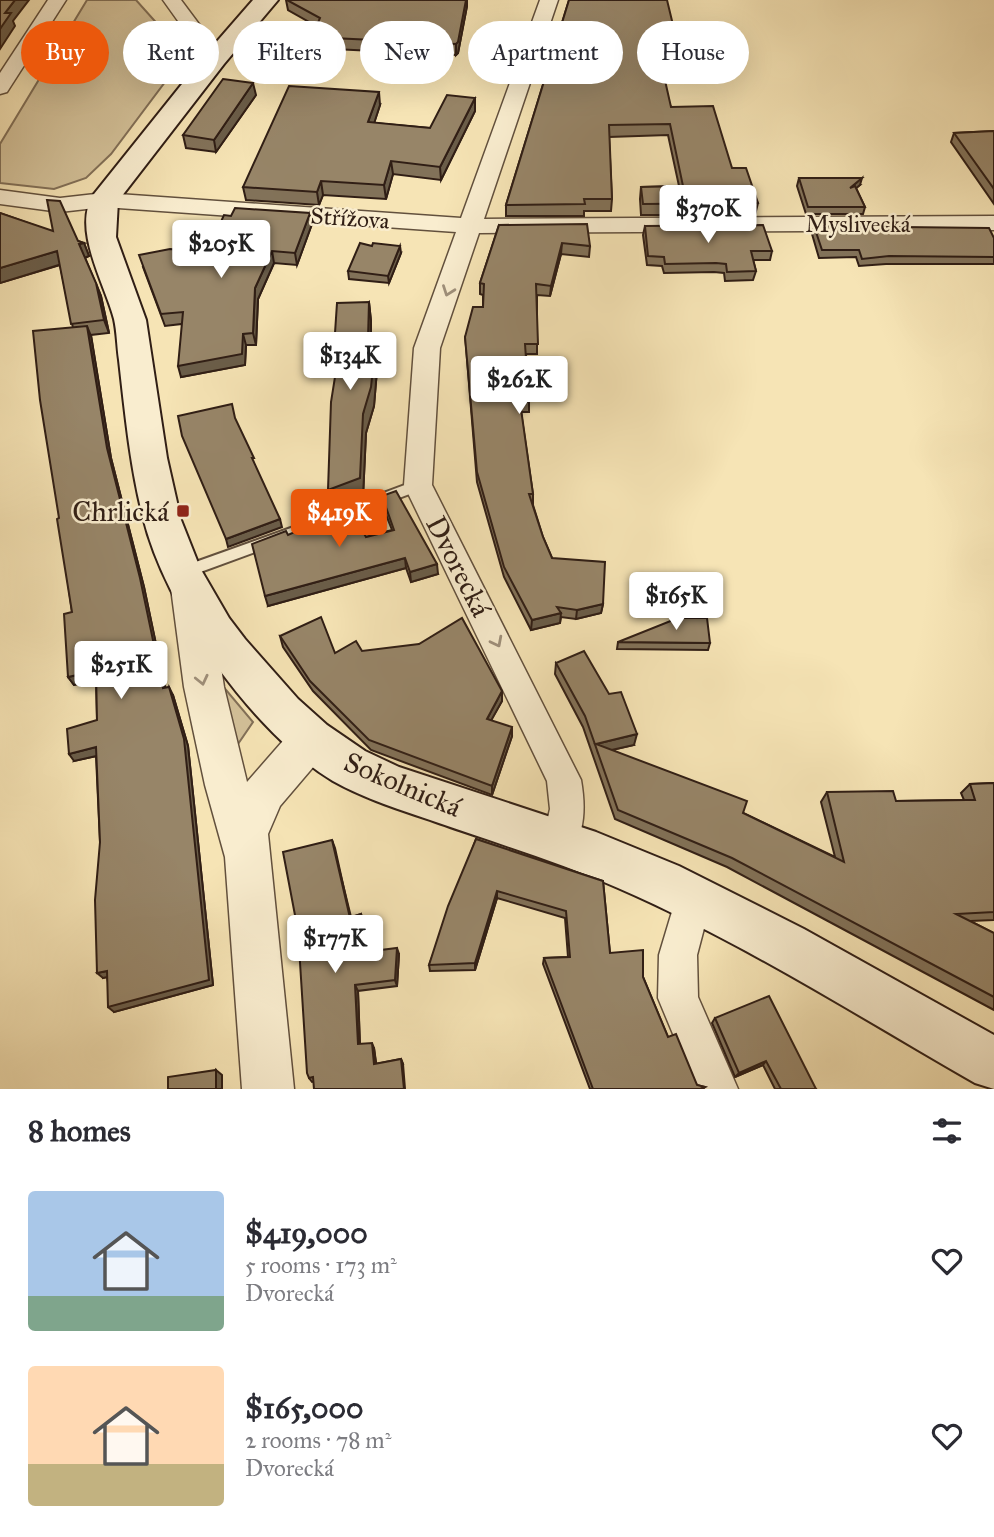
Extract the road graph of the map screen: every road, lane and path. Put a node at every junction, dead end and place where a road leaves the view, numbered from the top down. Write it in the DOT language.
graph roads {
  1 [pos="57,0"];
  2 [pos="172,0"];
  3 [pos="266,0"];
  4 [pos="549,0"];
  5 [pos="187,21"];
  6 [pos="219,54"];
  7 [pos="195,84"];
  8 [pos="0,88"];
  9 [pos="0,197"];
  10 [pos="104,200"];
  11 [pos="994,223"];
  12 [pos="471,226"];
  13 [pos="418,485"];
  14 [pos="186,580"];
  15 [pos="311,739"];
  16 [pos="559,843"];
  17 [pos="246,850"];
  18 [pos="694,898"];
  19 [pos="994,1064"];
  20 [pos="268,1089"];
  21 [pos="717,1089"];
  1 -- 8 [label="street"];
  2 -- 5 [label="street"];
  3 -- 6 [label="main road"];
  4 -- 12 [label="street, Dvorecká"];
  7 -- 10 [label="main road"];
  9 -- 10 [label="street, Střížova"];
  10 -- 12 [label="street, Střížova"];
  10 -- 14 [label="main road, Sokolnická"];
  11 -- 12 [label="street, Myslivecká"];
  12 -- 13 [label="street, Dvorecká, one-way"];
  13 -- 14 [label="lane"];
  13 -- 16 [label="street, Dvorecká, one-way"];
  14 -- 15 [label="main road, Sokolnická"];
  14 -- 17 [label="street, one-way"];
  15 -- 16 [label="main road, Sokolnická"];
  15 -- 17 [label="street"];
  16 -- 18 [label="main road, Sokolnická"];
  17 -- 20 [label="street"];
  18 -- 19 [label="main road, Sokolnická"];
  18 -- 21 [label="street"];
}
